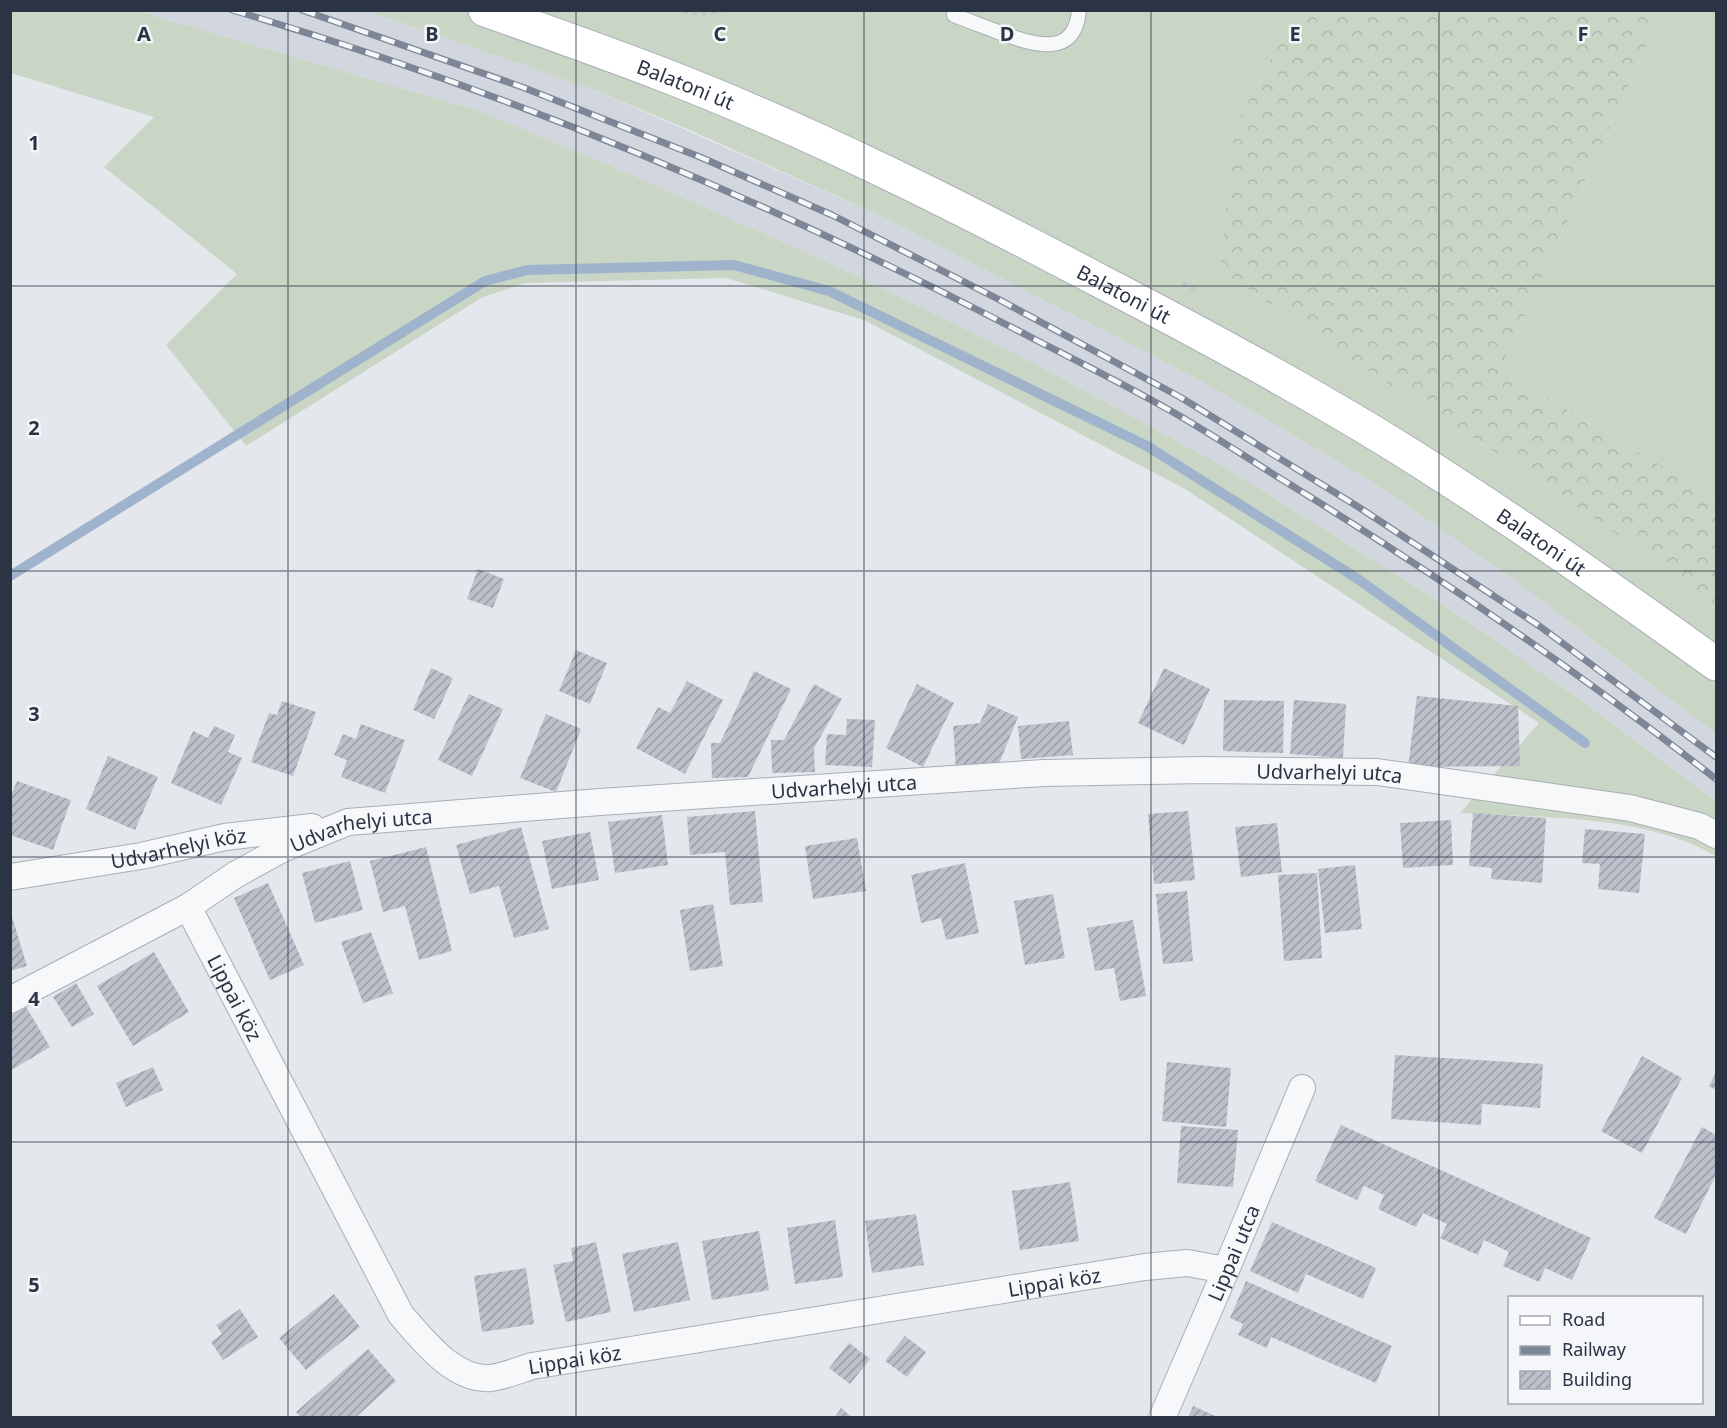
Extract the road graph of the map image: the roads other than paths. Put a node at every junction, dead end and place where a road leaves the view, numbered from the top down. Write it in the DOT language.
graph roads {
  1 [pos="485,10"];
  2 [pos="1079,10"];
  3 [pos="954,15"];
  4 [pos="1716,664"];
  5 [pos="348,822"];
  6 [pos="1716,835"];
  7 [pos="10,877"];
  8 [pos="188,908"];
  9 [pos="10,1000"];
  10 [pos="1302,1088"];
  11 [pos="1226,1270"];
  12 [pos="1162,1418"];
  1 -- 4 [label="main road, Balatoni út"];
  2 -- 3 [label="lane"];
  5 -- 6 [label="street, Udvarhelyi utca"];
  5 -- 7 [label="street, Udvarhelyi köz"];
  5 -- 8 [label="street, Udvarhelyi utca"];
  8 -- 9 [label="street, Udvarhelyi utca"];
  8 -- 11 [label="street, Lippai köz"];
  10 -- 11 [label="street, Lippai utca"];
  11 -- 12 [label="street, Lippai utca"];
}
